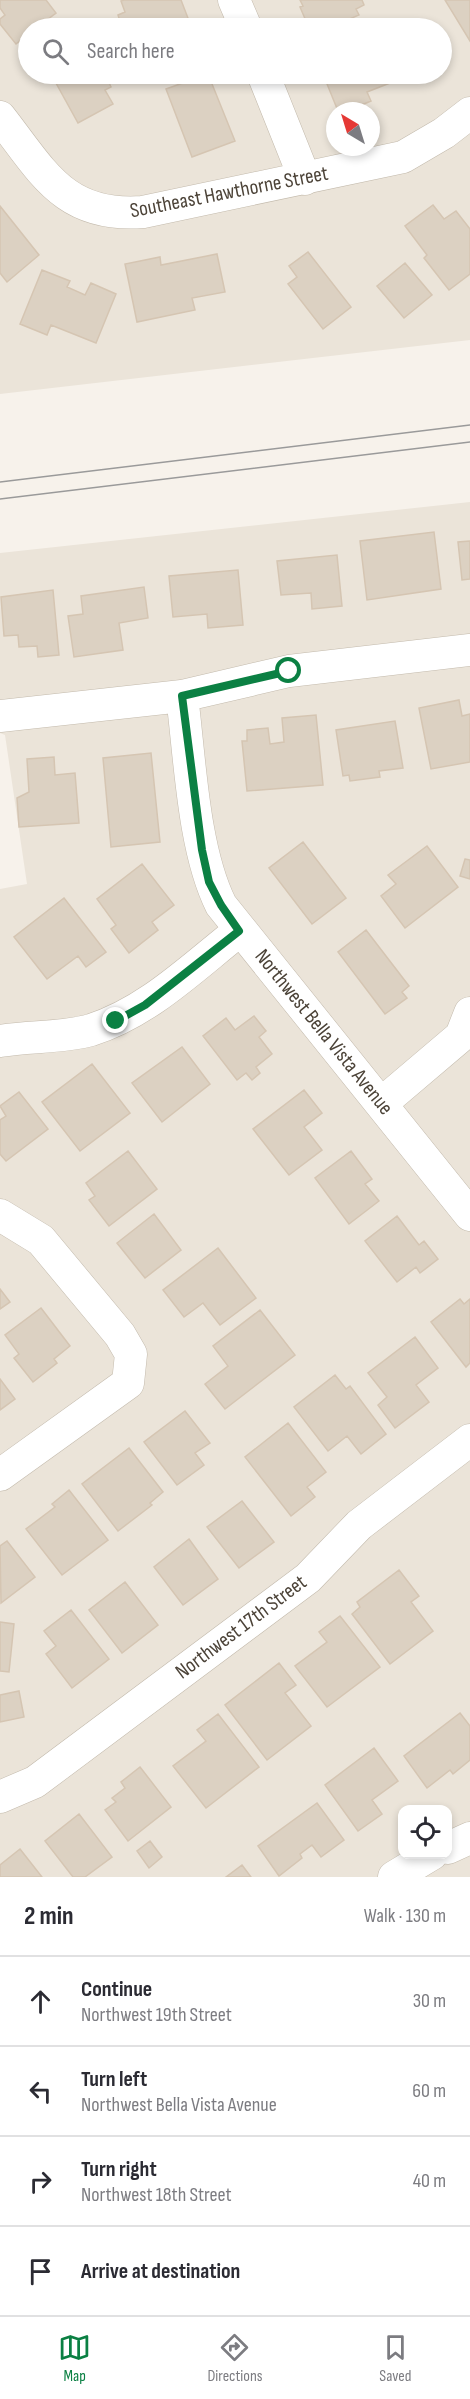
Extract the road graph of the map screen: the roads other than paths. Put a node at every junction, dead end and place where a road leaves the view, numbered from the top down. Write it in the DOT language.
graph roads {
  1 [pos="234,0"];
  2 [pos="242,18"];
  3 [pos="267,84"];
  4 [pos="470,113"];
  5 [pos="0,117"];
  6 [pos="305,179"];
  7 [pos="470,650"];
  8 [pos="182,696"];
  9 [pos="0,716"];
  10 [pos="239,931"];
  11 [pos="470,1013"];
  12 [pos="0,1041"];
  13 [pos="382,1103"];
  14 [pos="0,1215"];
  15 [pos="470,1215"];
  16 [pos="470,1440"];
  17 [pos="0,1474"];
  18 [pos="0,1797"];
  19 [pos="470,1838"];
  20 [pos="452,1846"];
  21 [pos="424,1859"];
  22 [pos="394,1877"];
  1 -- 2 [label="street"];
  3 -- 6 [label="street"];
  4 -- 6 [label="street, Southeast Hawthorne Street"];
  5 -- 6 [label="street, Southeast Hawthorne Street"];
  7 -- 8 [label="street"];
  8 -- 9 [label="street"];
  8 -- 10 [label="street, Northwest Bella Vista Avenue"];
  10 -- 12 [label="street"];
  10 -- 13 [label="street, Northwest Bella Vista Avenue"];
  11 -- 13 [label="street"];
  13 -- 15 [label="street, Northwest Bella Vista Avenue"];
  14 -- 17 [label="street"];
  16 -- 18 [label="street, Northwest 17th Street"];
  19 -- 20 [label="street"];
  21 -- 22 [label="street"];
}
